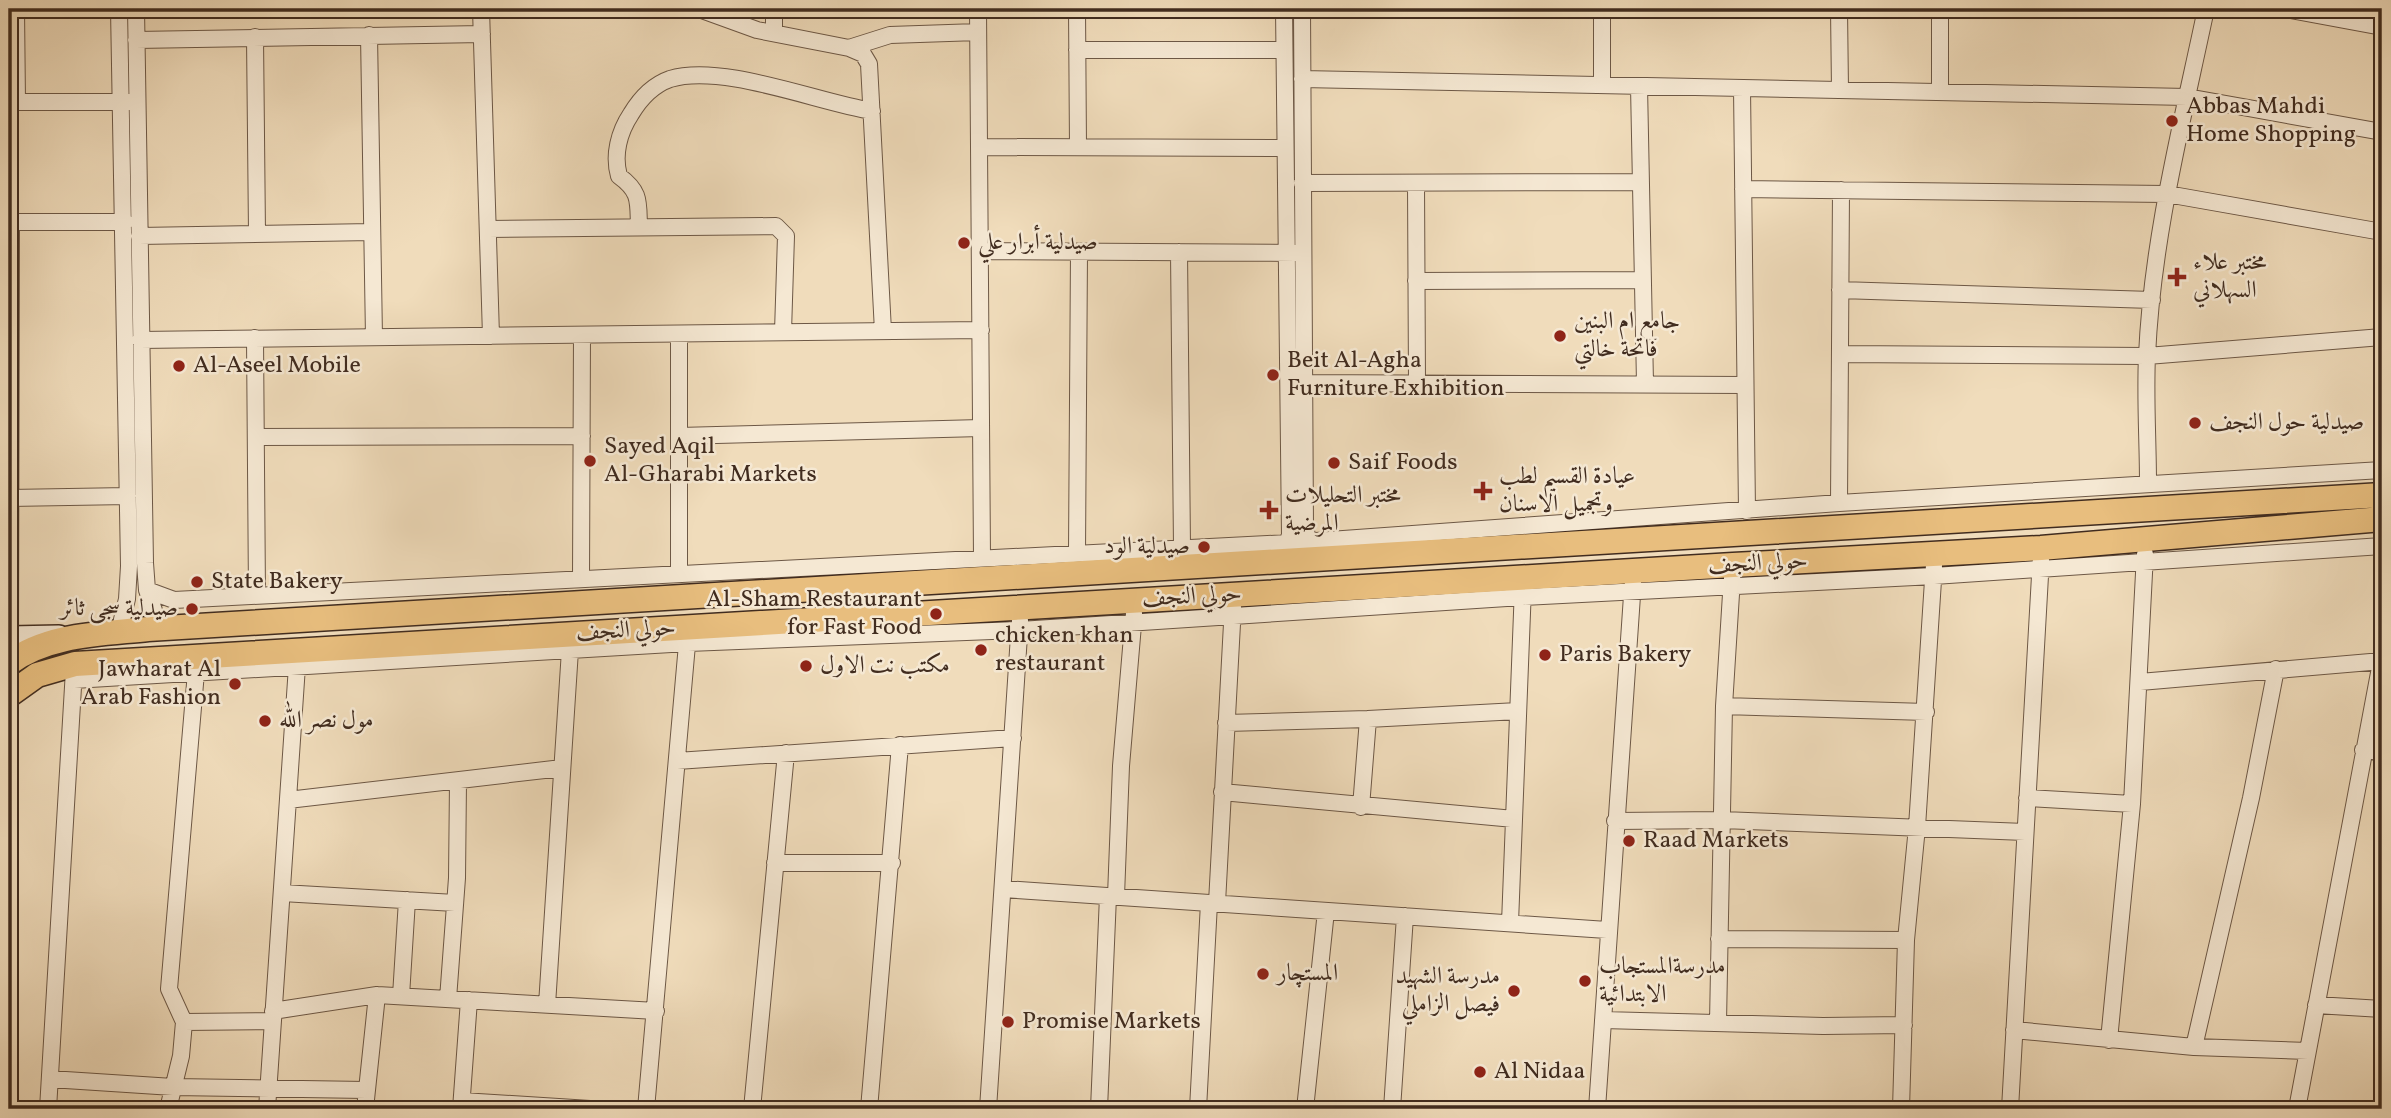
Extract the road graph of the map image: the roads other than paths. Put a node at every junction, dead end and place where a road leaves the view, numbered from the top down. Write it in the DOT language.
graph roads {
  1 [pos="16,9"];
  2 [pos="119,9"];
  3 [pos="136,9"];
  4 [pos="481,9"];
  5 [pos="699,9"];
  6 [pos="774,9"];
  7 [pos="978,9"];
  8 [pos="1077,9"];
  9 [pos="1284,9"];
  10 [pos="1302,9"];
  11 [pos="1602,9"];
  12 [pos="1839,9"];
  13 [pos="1940,9"];
  14 [pos="2206,9"];
  15 [pos="2286,9"];
  16 [pos="2382,27"];
  17 [pos="978,32"];
  18 [pos="774,33"];
  19 [pos="482,34"];
  20 [pos="369,36"];
  21 [pos="255,37"];
  22 [pos="136,40"];
  23 [pos="849,48"];
  24 [pos="1077,50"];
  25 [pos="1284,50"];
  26 [pos="1302,79"];
  27 [pos="1602,85"];
  28 [pos="1639,86"];
  29 [pos="1742,88"];
  30 [pos="1840,90"];
  31 [pos="1940,92"];
  32 [pos="2187,97"];
  33 [pos="13,102"];
  34 [pos="129,102"];
  35 [pos="872,111"];
  36 [pos="2382,132"];
  37 [pos="979,147"];
  38 [pos="1077,148"];
  39 [pos="1285,148"];
  40 [pos="1641,182"];
  41 [pos="1303,183"];
  42 [pos="1416,183"];
  43 [pos="1743,189"];
  44 [pos="1841,190"];
  45 [pos="2167,194"];
  46 [pos="10,222"];
  47 [pos="125,222"];
  48 [pos="639,227"];
  49 [pos="488,229"];
  50 [pos="372,232"];
  51 [pos="2382,232"];
  52 [pos="257,234"];
  53 [pos="139,236"];
  54 [pos="980,251"];
  55 [pos="1079,252"];
  56 [pos="1179,252"];
  57 [pos="1286,253"];
  58 [pos="1303,253"];
  59 [pos="1416,281"];
  60 [pos="1643,281"];
  61 [pos="1840,290"];
  62 [pos="2152,300"];
  63 [pos="10,322"];
  64 [pos="981,330"];
  65 [pos="883,331"];
  66 [pos="783,332"];
  67 [pos="679,334"];
  68 [pos="582,335"];
  69 [pos="491,336"];
  70 [pos="374,337"];
  71 [pos="2382,337"];
  72 [pos="255,338"];
  73 [pos="140,340"];
  74 [pos="1840,354"];
  75 [pos="2147,356"];
  76 [pos="1286,383"];
  77 [pos="1303,383"];
  78 [pos="1417,383"];
  79 [pos="1645,383"];
  80 [pos="1745,385"];
  81 [pos="981,428"];
  82 [pos="582,436"];
  83 [pos="679,436"];
  84 [pos="257,437"];
  85 [pos="2382,470"];
  86 [pos="2148,484"];
  87 [pos="2382,495"];
  88 [pos="128,496"];
  89 [pos="10,498"];
  90 [pos="1839,503"];
  91 [pos="1747,511"];
  92 [pos="2382,519"];
  93 [pos="2382,546"];
  94 [pos="1182,547"];
  95 [pos="1313,550"];
  96 [pos="2145,550"];
  97 [pos="1077,552"];
  98 [pos="1281,552"];
  99 [pos="982,558"];
  100 [pos="2041,558"];
  101 [pos="1934,566"];
  102 [pos="679,574"];
  103 [pos="1733,576"];
  104 [pos="581,579"];
  105 [pos="1633,581"];
  106 [pos="927,583"];
  107 [pos="873,586"];
  108 [pos="1523,587"];
  109 [pos="147,590"];
  110 [pos="257,595"];
  111 [pos="1233,605"];
  112 [pos="1134,611"];
  113 [pos="930,612"];
  114 [pos="871,615"];
  115 [pos="1020,619"];
  116 [pos="160,628"];
  117 [pos="803,629"];
  118 [pos="119,632"];
  119 [pos="688,635"];
  120 [pos="81,636"];
  121 [pos="10,637"];
  122 [pos="491,647"];
  123 [pos="569,650"];
  124 [pos="2382,659"];
  125 [pos="9,663"];
  126 [pos="297,666"];
  127 [pos="2276,669"];
  128 [pos="74,672"];
  129 [pos="196,673"];
  130 [pos="2140,682"];
  131 [pos="9,695"];
  132 [pos="1724,706"];
  133 [pos="1518,711"];
  134 [pos="1926,712"];
  135 [pos="1368,719"];
  136 [pos="1226,723"];
  137 [pos="1013,738"];
  138 [pos="900,745"];
  139 [pos="2363,750"];
  140 [pos="2382,752"];
  141 [pos="786,753"];
  142 [pos="677,761"];
  143 [pos="562,768"];
  144 [pos="458,782"];
  145 [pos="1222,792"];
  146 [pos="2027,798"];
  147 [pos="288,800"];
  148 [pos="2132,804"];
  149 [pos="1361,807"];
  150 [pos="1514,819"];
  151 [pos="1722,820"];
  152 [pos="1615,821"];
  153 [pos="1917,827"];
  154 [pos="2025,832"];
  155 [pos="775,863"];
  156 [pos="892,863"];
  157 [pos="1003,889"];
  158 [pos="282,893"];
  159 [pos="1112,896"];
  160 [pos="407,900"];
  161 [pos="455,903"];
  162 [pos="1213,903"];
  163 [pos="1326,912"];
  164 [pos="1405,916"];
  165 [pos="1510,923"];
  166 [pos="1607,930"];
  167 [pos="1719,939"];
  168 [pos="1906,940"];
  169 [pos="377,995"];
  170 [pos="401,996"];
  171 [pos="447,999"];
  172 [pos="470,1000"];
  173 [pos="547,1005"];
  174 [pos="2316,1005"];
  175 [pos="2382,1009"];
  176 [pos="656,1011"];
  177 [pos="273,1016"];
  178 [pos="1603,1020"];
  179 [pos="184,1022"];
  180 [pos="1718,1023"];
  181 [pos="1904,1025"];
  182 [pos="2014,1030"];
  183 [pos="2109,1040"];
  184 [pos="2194,1046"];
  185 [pos="2308,1051"];
  186 [pos="50,1079"];
  187 [pos="173,1087"];
  188 [pos="268,1087"];
  189 [pos="366,1090"];
  190 [pos="461,1105"];
  191 [pos="48,1109"];
  192 [pos="168,1109"];
  193 [pos="267,1109"];
  194 [pos="365,1109"];
  195 [pos="590,1109"];
  196 [pos="646,1109"];
  197 [pos="752,1109"];
  198 [pos="869,1109"];
  199 [pos="988,1109"];
  200 [pos="1099,1109"];
  201 [pos="1198,1109"];
  202 [pos="1305,1109"];
  203 [pos="1392,1109"];
  204 [pos="1597,1109"];
  205 [pos="1901,1109"];
  206 [pos="2010,1109"];
  207 [pos="2297,1109"];
  208 [pos="2382,1109"];
  1 -- 33 [label="street"];
  2 -- 34 [label="street"];
  3 -- 22 [label="street"];
  4 -- 19 [label="street"];
  5 -- 18 [label="street"];
  6 -- 18 [label="street"];
  7 -- 17 [label="street"];
  8 -- 24 [label="street"];
  9 -- 25 [label="street"];
  10 -- 26 [label="street"];
  11 -- 27 [label="street"];
  12 -- 30 [label="street"];
  13 -- 31 [label="street"];
  14 -- 32 [label="street"];
  15 -- 16 [label="street"];
  17 -- 23 [label="street"];
  17 -- 37 [label="street"];
  18 -- 23 [label="street"];
  19 -- 20 [label="street"];
  19 -- 49 [label="street"];
  20 -- 21 [label="street"];
  20 -- 50 [label="street"];
  21 -- 22 [label="street"];
  21 -- 52 [label="street"];
  22 -- 34 [label="street"];
  23 -- 35 [label="street"];
  24 -- 25 [label="street"];
  24 -- 38 [label="street"];
  25 -- 39 [label="street"];
  26 -- 27 [label="street"];
  26 -- 41 [label="street"];
  27 -- 28 [label="street"];
  28 -- 29 [label="street"];
  28 -- 40 [label="street"];
  29 -- 30 [label="street"];
  29 -- 43 [label="street"];
  30 -- 31 [label="street"];
  31 -- 32 [label="street"];
  32 -- 36 [label="street"];
  32 -- 45 [label="street"];
  33 -- 34 [label="street"];
  34 -- 47 [label="street"];
  34 -- 53 [label="street"];
  35 -- 48 [label="street"];
  35 -- 65 [label="street"];
  37 -- 38 [label="street"];
  37 -- 54 [label="street"];
  38 -- 39 [label="street"];
  39 -- 57 [label="street"];
  40 -- 42 [label="street"];
  40 -- 60 [label="street"];
  41 -- 42 [label="street"];
  41 -- 58 [label="street"];
  42 -- 59 [label="street"];
  43 -- 44 [label="street"];
  43 -- 80 [label="street"];
  44 -- 45 [label="street"];
  44 -- 61 [label="street"];
  45 -- 51 [label="street"];
  45 -- 62 [label="street"];
  46 -- 47 [label="street"];
  46 -- 63 [label="street"];
  47 -- 88 [label="street"];
  48 -- 49 [label="street"];
  48 -- 66 [label="street"];
  49 -- 69 [label="street"];
  50 -- 52 [label="street"];
  50 -- 70 [label="street"];
  52 -- 53 [label="street"];
  53 -- 73 [label="street"];
  54 -- 55 [label="street"];
  54 -- 64 [label="street"];
  55 -- 56 [label="street"];
  55 -- 97 [label="street"];
  56 -- 57 [label="street"];
  56 -- 94 [label="street"];
  57 -- 58 [label="street"];
  57 -- 76 [label="street"];
  58 -- 77 [label="street"];
  59 -- 60 [label="street"];
  59 -- 78 [label="street"];
  60 -- 79 [label="street"];
  61 -- 62 [label="street"];
  61 -- 74 [label="street"];
  62 -- 75 [label="street"];
  63 -- 89 [label="street"];
  64 -- 65 [label="street"];
  64 -- 81 [label="street"];
  65 -- 66 [label="street"];
  66 -- 67 [label="street"];
  67 -- 68 [label="street"];
  67 -- 83 [label="street"];
  68 -- 69 [label="street"];
  68 -- 82 [label="street"];
  69 -- 70 [label="street"];
  70 -- 72 [label="street"];
  71 -- 75 [label="street"];
  72 -- 73 [label="street"];
  72 -- 84 [label="street"];
  73 -- 109 [label="street"];
  74 -- 75 [label="street"];
  74 -- 90 [label="street"];
  75 -- 86 [label="street"];
  76 -- 77 [label="street"];
  76 -- 98 [label="street"];
  77 -- 78 [label="street"];
  77 -- 95 [label="street"];
  78 -- 79 [label="street"];
  79 -- 80 [label="street"];
  80 -- 91 [label="street"];
  81 -- 83 [label="street"];
  81 -- 99 [label="street"];
  82 -- 84 [label="street"];
  82 -- 104 [label="street"];
  83 -- 102 [label="street"];
  84 -- 110 [label="street"];
  85 -- 86 [label="street"];
  86 -- 90 [label="street"];
  87 -- 95 [label="main road, حولي النجف"];
  88 -- 89 [label="street"];
  88 -- 118 [label="street"];
  89 -- 121 [label="street"];
  90 -- 91 [label="street"];
  91 -- 95 [label="street"];
  92 -- 96 [label="main road, حولي النجف"];
  93 -- 96 [label="street"];
  94 -- 97 [label="street"];
  94 -- 98 [label="street"];
  95 -- 98 [label="main road, حولي النجف"];
  96 -- 100 [label="main road, حولي النجف"];
  96 -- 130 [label="street"];
  97 -- 99 [label="street"];
  98 -- 106 [label="main road, حولي النجف"];
  99 -- 102 [label="street"];
  100 -- 101 [label="main road, حولي النجف"];
  100 -- 146 [label="street"];
  101 -- 103 [label="main road, حولي النجف"];
  101 -- 134 [label="street"];
  102 -- 104 [label="street"];
  103 -- 105 [label="main road, حولي النجف"];
  103 -- 132 [label="street"];
  104 -- 110 [label="street"];
  105 -- 108 [label="main road, حولي النجف"];
  105 -- 152 [label="street"];
  106 -- 107 [label="main road, حولي النجف"];
  106 -- 113 [label="main road"];
  107 -- 114 [label="main road"];
  107 -- 116 [label="main road, حولي النجف"];
  108 -- 111 [label="main road, حولي النجف"];
  108 -- 133 [label="street"];
  109 -- 110 [label="street"];
  109 -- 116 [label="street"];
  111 -- 112 [label="main road, حولي النجف"];
  111 -- 136 [label="street"];
  112 -- 115 [label="main road, حولي النجف"];
  112 -- 159 [label="street"];
  113 -- 114 [label="main road, حولي النجف"];
  113 -- 115 [label="main road, حولي النجف"];
  114 -- 117 [label="main road, حولي النجف"];
  115 -- 117 [label="street"];
  115 -- 137 [label="street"];
  116 -- 118 [label="main road, حولي النجف"];
  117 -- 119 [label="main road, حولي النجف"];
  118 -- 120 [label="main road, حولي النجف"];
  119 -- 122 [label="main road, حولي النجف"];
  119 -- 123 [label="street"];
  119 -- 142 [label="street"];
  120 -- 121 [label="street"];
  120 -- 125 [label="main road, حولي النجف"];
  122 -- 123 [label="street"];
  122 -- 126 [label="street"];
  122 -- 128 [label="main road, حولي النجف"];
  123 -- 143 [label="street"];
  124 -- 127 [label="street"];
  124 -- 139 [label="street"];
  126 -- 129 [label="street"];
  126 -- 147 [label="street"];
  127 -- 130 [label="street"];
  127 -- 184 [label="street"];
  128 -- 129 [label="street"];
  128 -- 131 [label="main road, حولي النجف"];
  128 -- 186 [label="street"];
  129 -- 179 [label="street"];
  130 -- 148 [label="street"];
  132 -- 134 [label="street"];
  132 -- 151 [label="street"];
  133 -- 135 [label="street"];
  133 -- 150 [label="street"];
  134 -- 153 [label="street"];
  135 -- 136 [label="street"];
  135 -- 149 [label="street"];
  136 -- 145 [label="street"];
  137 -- 138 [label="street"];
  137 -- 157 [label="street"];
  138 -- 141 [label="street"];
  138 -- 156 [label="street"];
  139 -- 140 [label="street"];
  139 -- 174 [label="street"];
  141 -- 142 [label="street"];
  141 -- 155 [label="street"];
  142 -- 176 [label="street"];
  143 -- 144 [label="street"];
  143 -- 173 [label="street"];
  144 -- 147 [label="street"];
  144 -- 161 [label="street"];
  145 -- 149 [label="street"];
  145 -- 162 [label="street"];
  146 -- 148 [label="street"];
  146 -- 154 [label="street"];
  147 -- 158 [label="street"];
  148 -- 183 [label="street"];
  149 -- 150 [label="street"];
  150 -- 165 [label="street"];
  151 -- 152 [label="street"];
  151 -- 153 [label="street"];
  151 -- 167 [label="street"];
  152 -- 166 [label="street"];
  153 -- 154 [label="street"];
  153 -- 168 [label="street"];
  154 -- 182 [label="street"];
  155 -- 156 [label="street"];
  155 -- 197 [label="street"];
  156 -- 198 [label="street"];
  157 -- 159 [label="street"];
  157 -- 199 [label="street"];
  158 -- 160 [label="street"];
  158 -- 177 [label="street"];
  159 -- 162 [label="street"];
  159 -- 200 [label="street"];
  160 -- 161 [label="street"];
  160 -- 170 [label="street"];
  161 -- 171 [label="street"];
  162 -- 163 [label="street"];
  162 -- 201 [label="street"];
  163 -- 164 [label="street"];
  163 -- 202 [label="street"];
  164 -- 165 [label="street"];
  164 -- 203 [label="street"];
  165 -- 166 [label="street"];
  166 -- 178 [label="street"];
  167 -- 168 [label="street"];
  167 -- 180 [label="street"];
  168 -- 181 [label="street"];
  169 -- 170 [label="street"];
  169 -- 177 [label="street"];
  169 -- 189 [label="street"];
  170 -- 171 [label="street"];
  171 -- 172 [label="street"];
  172 -- 173 [label="street"];
  172 -- 190 [label="street"];
  173 -- 176 [label="street"];
  174 -- 175 [label="street"];
  174 -- 185 [label="street"];
  176 -- 196 [label="street"];
  177 -- 179 [label="street"];
  177 -- 188 [label="street"];
  178 -- 180 [label="street"];
  178 -- 204 [label="street"];
  179 -- 187 [label="street"];
  180 -- 181 [label="street"];
  181 -- 205 [label="street"];
  182 -- 183 [label="street"];
  182 -- 206 [label="street"];
  183 -- 184 [label="street"];
  184 -- 185 [label="street"];
  185 -- 207 [label="street"];
  186 -- 187 [label="street"];
  186 -- 191 [label="street"];
  187 -- 188 [label="street"];
  187 -- 192 [label="street"];
  188 -- 189 [label="street"];
  188 -- 193 [label="street"];
  189 -- 194 [label="street"];
  190 -- 195 [label="street"];
  207 -- 208 [label="street"];
}
